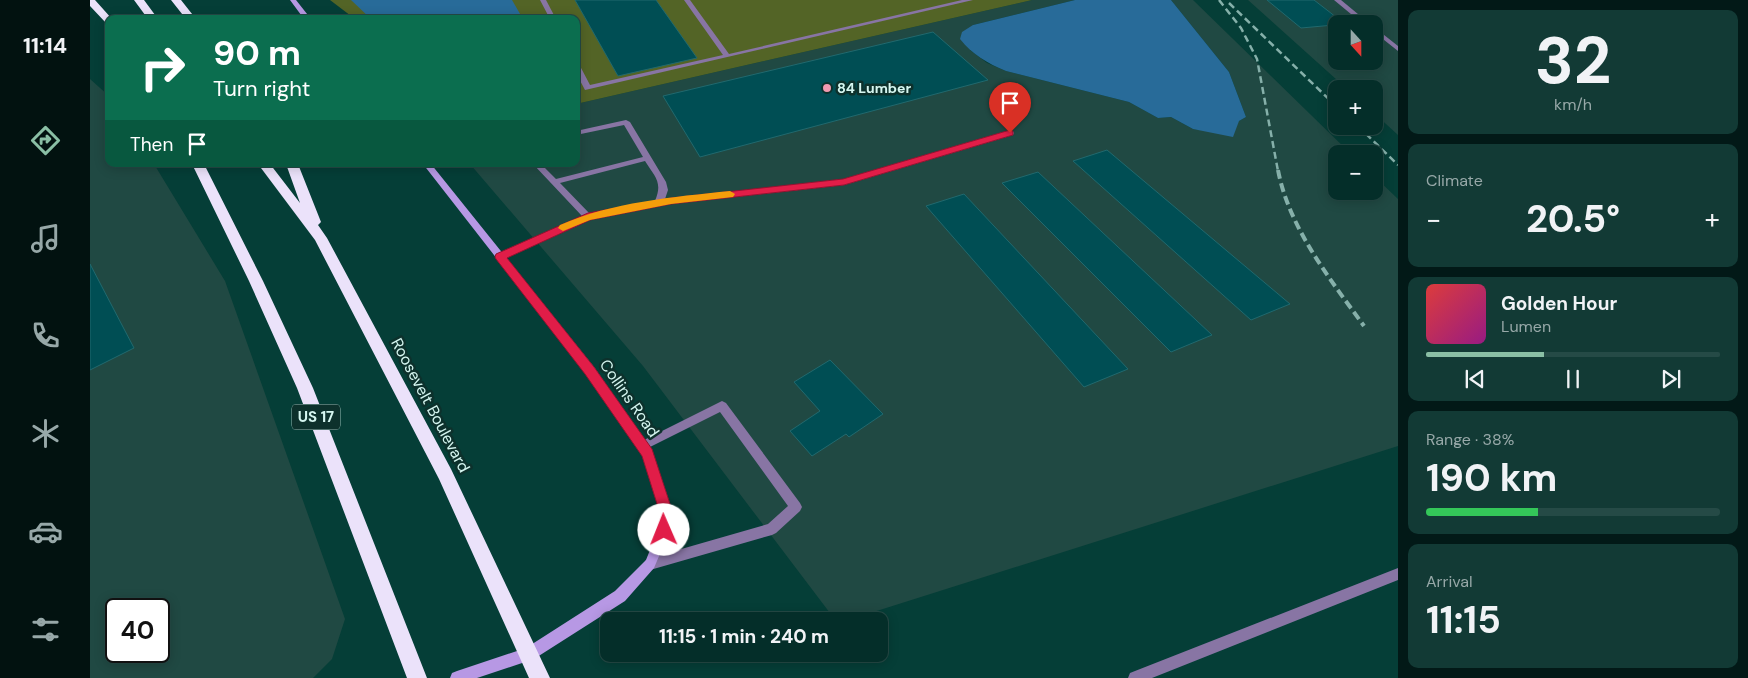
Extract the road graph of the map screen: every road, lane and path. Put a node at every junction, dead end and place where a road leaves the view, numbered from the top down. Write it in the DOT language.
graph roads {
  1 [pos="90,0"];
  2 [pos="139,0"];
  3 [pos="176,0"];
  4 [pos="293,0"];
  5 [pos="543,0"];
  6 [pos="687,0"];
  7 [pos="970,0"];
  8 [pos="1337,0"];
  9 [pos="150,15"];
  10 [pos="188,15"];
  11 [pos="305,15"];
  12 [pos="551,15"];
  13 [pos="1356,15"];
  14 [pos="105,17"];
  15 [pos="1383,36"];
  16 [pos="1398,49"];
  17 [pos="727,56"];
  18 [pos="580,73"];
  19 [pos="580,132"];
  20 [pos="1010,133"];
  21 [pos="648,158"];
  22 [pos="199,167"];
  23 [pos="266,167"];
  24 [pos="293,167"];
  25 [pos="429,167"];
  26 [pos="540,167"];
  27 [pos="554,182"];
  28 [pos="659,203"];
  29 [pos="588,217"];
  30 [pos="320,238"];
  31 [pos="500,257"];
  32 [pos="642,446"];
  33 [pos="650,564"];
  34 [pos="1398,574"];
  35 [pos="529,654"];
  36 [pos="417,678"];
  37 [pos="457,678"];
  38 [pos="540,678"];
  39 [pos="1136,678"];
  1 -- 14 [label="highway"];
  2 -- 9 [label="highway"];
  3 -- 10 [label="highway"];
  4 -- 11 [label="street"];
  5 -- 12 [label="lane"];
  6 -- 17 [label="lane"];
  7 -- 17 [label="lane"];
  8 -- 13 [label="lane"];
  15 -- 16 [label="lane"];
  17 -- 18 [label="lane"];
  19 -- 21 [label="lane"];
  20 -- 28 [label="lane"];
  21 -- 27 [label="lane"];
  21 -- 28 [label="lane"];
  22 -- 36 [label="highway, US 17"];
  23 -- 30 [label="highway, Roosevelt Boulevard"];
  24 -- 30 [label="highway"];
  25 -- 31 [label="street, Collins Road"];
  26 -- 27 [label="lane"];
  27 -- 29 [label="lane"];
  28 -- 29 [label="lane"];
  29 -- 31 [label="lane"];
  30 -- 35 [label="highway, Roosevelt Boulevard"];
  31 -- 32 [label="street, Collins Road"];
  32 -- 33 [label="street, Collins Road"];
  32 -- 33 [label="lane"];
  33 -- 35 [label="street, Collins Road"];
  34 -- 39 [label="lane"];
  35 -- 37 [label="street, Collins Road"];
  35 -- 38 [label="highway, Roosevelt Boulevard"];
}
